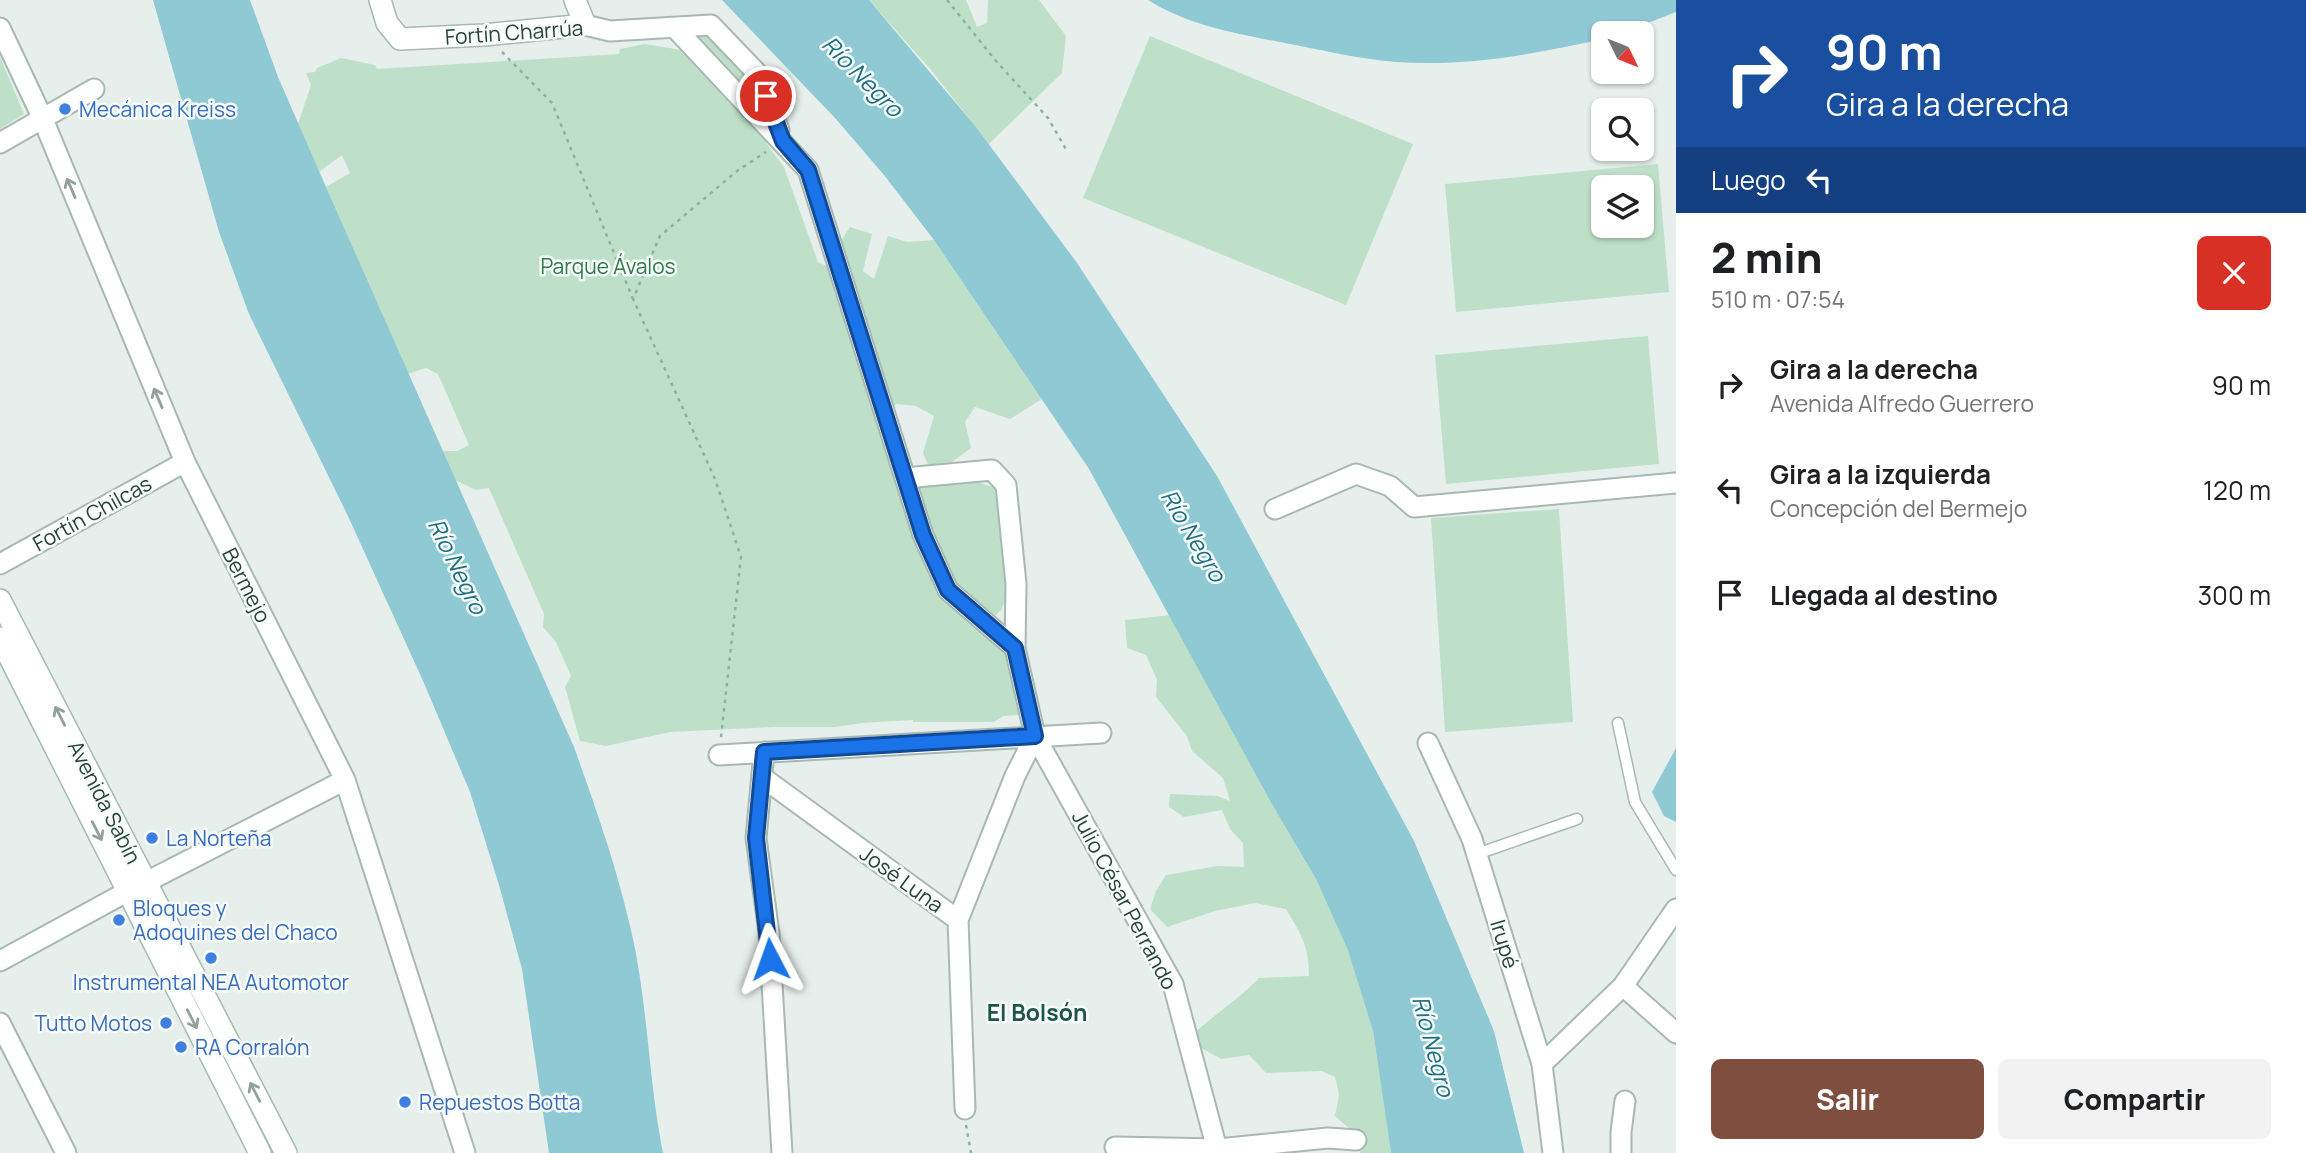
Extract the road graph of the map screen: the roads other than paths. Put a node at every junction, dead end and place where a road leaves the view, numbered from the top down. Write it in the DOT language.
graph roads {
  1 [pos="380,0"];
  2 [pos="575,0"];
  3 [pos="585,25"];
  4 [pos="0,28"];
  5 [pos="676,29"];
  6 [pos="94,89"];
  7 [pos="42,117"];
  8 [pos="783,141"];
  9 [pos="0,143"];
  10 [pos="185,461"];
  11 [pos="905,478"];
  12 [pos="1676,483"];
  13 [pos="1275,509"];
  14 [pos="0,564"];
  15 [pos="0,600"];
  16 [pos="0,638"];
  17 [pos="1015,648"];
  18 [pos="1618,723"];
  19 [pos="1101,733"];
  20 [pos="1035,736"];
  21 [pos="1428,743"];
  22 [pos="764,752"];
  23 [pos="719,755"];
  24 [pos="762,777"];
  25 [pos="345,780"];
  26 [pos="1577,819"];
  27 [pos="1477,854"];
  28 [pos="1676,870"];
  29 [pos="137,888"];
  30 [pos="1676,909"];
  31 [pos="958,920"];
  32 [pos="0,961"];
  33 [pos="1623,986"];
  34 [pos="0,1023"];
  35 [pos="1676,1033"];
  36 [pos="1542,1064"];
  37 [pos="1625,1101"];
  38 [pos="965,1109"];
  39 [pos="1356,1140"];
  40 [pos="1115,1147"];
  41 [pos="1218,1151"];
  42 [pos="66,1153"];
  43 [pos="260,1153"];
  44 [pos="286,1153"];
  45 [pos="465,1153"];
  46 [pos="782,1153"];
  47 [pos="1553,1153"];
  48 [pos="1622,1153"];
  1 -- 3 [label="main road, Fortín Charrúa"];
  2 -- 3 [label="main road"];
  3 -- 5 [label="street, Fortín Charrúa"];
  4 -- 7 [label="street, Bermejo"];
  5 -- 8 [label="street"];
  5 -- 8 [label="street, Fortín Charrúa"];
  6 -- 7 [label="street"];
  7 -- 9 [label="street"];
  10 -- 7 [label="street, Bermejo, one-way"];
  8 -- 11 [label="street"];
  10 -- 14 [label="street, Fortín Chilcas"];
  10 -- 25 [label="street, Bermejo"];
  11 -- 17 [label="street"];
  11 -- 17 [label="street, Julio César Perrando"];
  12 -- 13 [label="street"];
  29 -- 15 [label="main road, Avenida Sabín, one-way"];
  16 -- 29 [label="main road, Avenida Sabín, one-way"];
  17 -- 20 [label="street, Julio César Perrando"];
  18 -- 28 [label="lane"];
  19 -- 20 [label="street"];
  20 -- 22 [label="street"];
  20 -- 31 [label="street"];
  20 -- 41 [label="street, Julio César Perrando"];
  21 -- 27 [label="street, Irupé"];
  22 -- 23 [label="street"];
  22 -- 24 [label="street"];
  24 -- 31 [label="street, José Luna"];
  24 -- 46 [label="street"];
  25 -- 29 [label="street"];
  25 -- 45 [label="street, Bermejo"];
  26 -- 27 [label="lane"];
  27 -- 36 [label="street, Irupé"];
  29 -- 32 [label="street"];
  29 -- 43 [label="main road, Avenida Sabín, one-way"];
  44 -- 29 [label="main road, Avenida Sabín, one-way"];
  30 -- 33 [label="street"];
  31 -- 38 [label="street, José Luna"];
  33 -- 35 [label="street"];
  33 -- 36 [label="street"];
  34 -- 42 [label="street"];
  36 -- 47 [label="street, Irupé"];
  37 -- 48 [label="street"];
  39 -- 41 [label="street"];
  40 -- 41 [label="street"];
}
